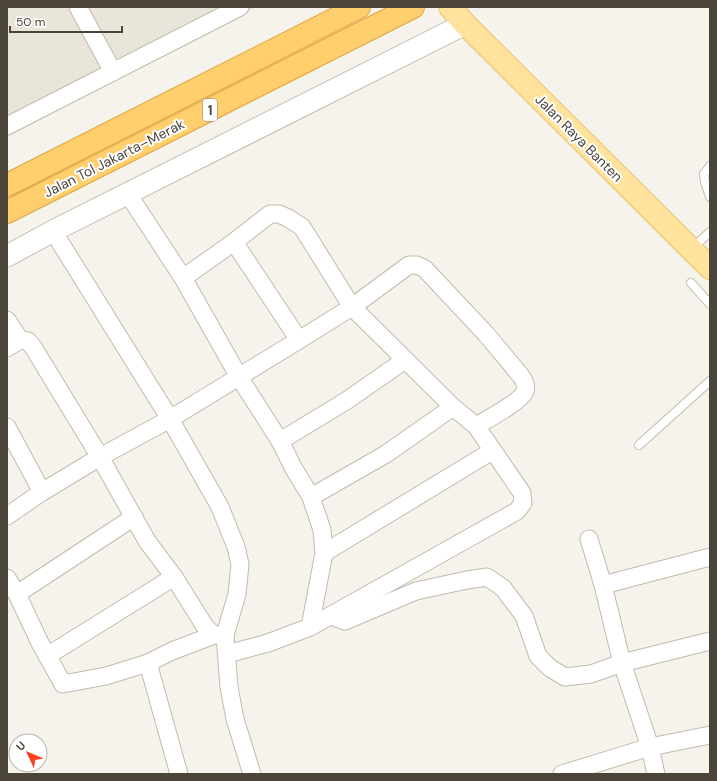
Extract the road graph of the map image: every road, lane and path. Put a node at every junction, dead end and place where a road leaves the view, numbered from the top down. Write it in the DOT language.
graph roads {
  1 [pos="78,7"];
  2 [pos="240,7"];
  3 [pos="360,7"];
  4 [pos="413,7"];
  5 [pos="450,7"];
  6 [pos="465,24"];
  7 [pos="112,72"];
  8 [pos="7,126"];
  9 [pos="710,166"];
  10 [pos="7,185"];
  11 [pos="128,194"];
  12 [pos="710,197"];
  13 [pos="7,212"];
  14 [pos="53,231"];
  15 [pos="710,232"];
  16 [pos="234,242"];
  17 [pos="692,249"];
  18 [pos="7,256"];
  19 [pos="710,268"];
  20 [pos="183,278"];
  21 [pos="691,283"];
  22 [pos="710,304"];
  23 [pos="352,307"];
  24 [pos="7,320"];
  25 [pos="300,340"];
  26 [pos="14,344"];
  27 [pos="405,360"];
  28 [pos="239,377"];
  29 [pos="710,382"];
  30 [pos="453,407"];
  31 [pos="170,419"];
  32 [pos="476,426"];
  33 [pos="7,427"];
  34 [pos="280,441"];
  35 [pos="639,445"];
  36 [pos="492,450"];
  37 [pos="100,457"];
  38 [pos="42,492"];
  39 [pos="311,497"];
  40 [pos="7,516"];
  41 [pos="134,517"];
  42 [pos="589,539"];
  43 [pos="324,553"];
  44 [pos="710,558"];
  45 [pos="174,577"];
  46 [pos="7,578"];
  47 [pos="603,585"];
  48 [pos="17,594"];
  49 [pos="330,616"];
  50 [pos="310,627"];
  51 [pos="220,635"];
  52 [pos="710,641"];
  53 [pos="227,654"];
  54 [pos="47,656"];
  55 [pos="148,663"];
  56 [pos="622,663"];
  57 [pos="710,735"];
  58 [pos="650,748"];
  59 [pos="179,774"];
  60 [pos="252,774"];
  61 [pos="562,774"];
  62 [pos="656,774"];
  1 -- 7 [label="street"];
  2 -- 7 [label="street"];
  3 -- 10 [label="highway, Jalan Tol Jakarta–Merak / 1"];
  4 -- 13 [label="highway, Jalan Tol Jakarta–Merak / 1"];
  5 -- 6 [label="main road, Jalan Raya Banten"];
  6 -- 11 [label="street"];
  6 -- 17 [label="main road, Jalan Raya Banten"];
  7 -- 8 [label="street"];
  9 -- 12 [label="lane"];
  11 -- 14 [label="street"];
  11 -- 20 [label="street"];
  14 -- 18 [label="street"];
  14 -- 31 [label="street"];
  15 -- 17 [label="lane"];
  16 -- 20 [label="street"];
  16 -- 23 [label="street"];
  16 -- 25 [label="street"];
  17 -- 19 [label="main road, Jalan Raya Banten"];
  20 -- 28 [label="street"];
  21 -- 22 [label="lane"];
  23 -- 25 [label="street"];
  23 -- 27 [label="street"];
  23 -- 32 [label="street"];
  24 -- 26 [label="street"];
  25 -- 28 [label="street"];
  26 -- 37 [label="street"];
  27 -- 30 [label="street"];
  27 -- 34 [label="street"];
  28 -- 31 [label="street"];
  28 -- 34 [label="street"];
  29 -- 35 [label="lane"];
  30 -- 32 [label="street"];
  30 -- 39 [label="street"];
  31 -- 37 [label="street"];
  31 -- 51 [label="street"];
  32 -- 36 [label="street"];
  33 -- 38 [label="street"];
  34 -- 39 [label="street"];
  36 -- 43 [label="street"];
  36 -- 49 [label="street"];
  37 -- 38 [label="street"];
  37 -- 41 [label="street"];
  38 -- 40 [label="street"];
  39 -- 43 [label="street"];
  41 -- 45 [label="street"];
  41 -- 48 [label="street"];
  42 -- 47 [label="street"];
  43 -- 50 [label="street"];
  44 -- 47 [label="street"];
  45 -- 51 [label="street"];
  45 -- 54 [label="street"];
  46 -- 48 [label="street"];
  47 -- 56 [label="street"];
  48 -- 54 [label="street"];
  49 -- 50 [label="street"];
  49 -- 56 [label="street"];
  50 -- 53 [label="street"];
  51 -- 53 [label="street"];
  51 -- 55 [label="street"];
  52 -- 56 [label="street"];
  53 -- 60 [label="street"];
  54 -- 55 [label="street"];
  55 -- 59 [label="street"];
  56 -- 58 [label="street"];
  57 -- 58 [label="street"];
  58 -- 61 [label="street"];
  58 -- 62 [label="street"];
}
